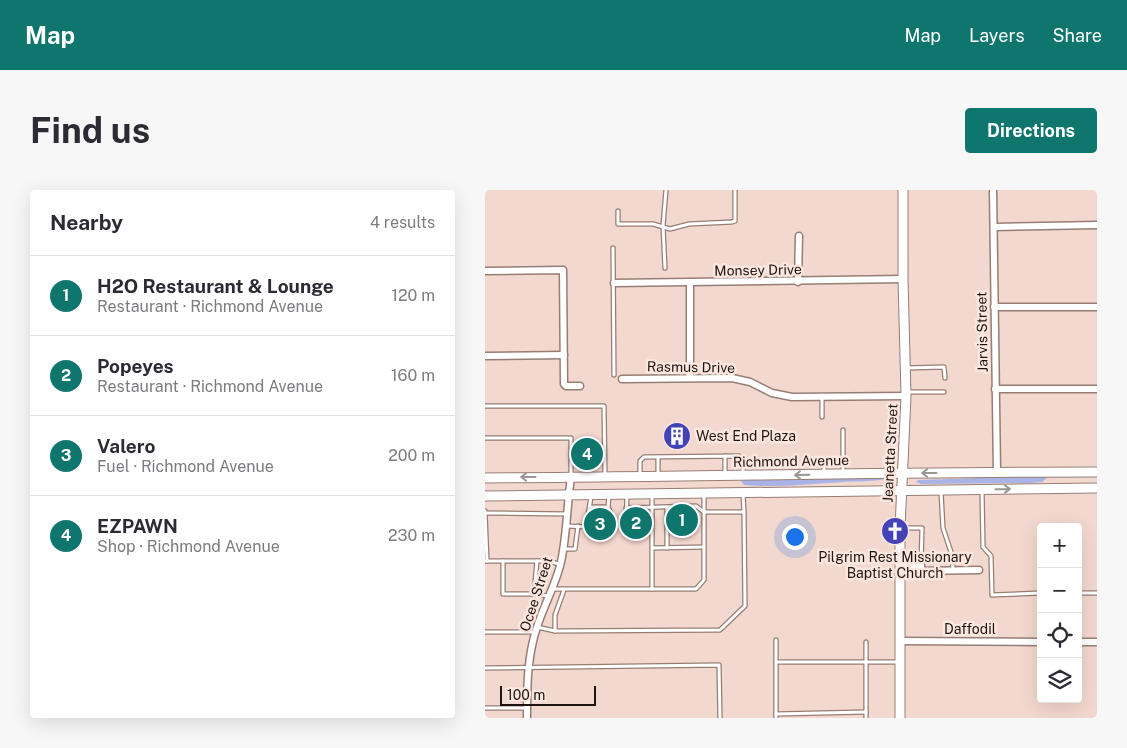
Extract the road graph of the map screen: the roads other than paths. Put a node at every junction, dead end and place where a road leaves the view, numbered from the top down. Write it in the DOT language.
graph roads {
  1 [pos="666,190"];
  2 [pos="735,190"];
  3 [pos="903,190"];
  4 [pos="993,190"];
  5 [pos="618,211"];
  6 [pos="1097,225"];
  7 [pos="663,226"];
  8 [pos="993,227"];
  9 [pos="799,236"];
  10 [pos="613,248"];
  11 [pos="665,268"];
  12 [pos="485,271"];
  13 [pos="903,279"];
  14 [pos="798,282"];
  15 [pos="614,283"];
  16 [pos="690,283"];
  17 [pos="994,307"];
  18 [pos="1097,307"];
  19 [pos="564,355"];
  20 [pos="485,356"];
  21 [pos="905,368"];
  22 [pos="614,375"];
  23 [pos="690,378"];
  24 [pos="945,378"];
  25 [pos="622,379"];
  26 [pos="580,386"];
  27 [pos="995,389"];
  28 [pos="1097,389"];
  29 [pos="944,392"];
  30 [pos="906,394"];
  31 [pos="822,397"];
  32 [pos="485,406"];
  33 [pos="822,417"];
  34 [pos="843,430"];
  35 [pos="485,438"];
  36 [pos="725,456"];
  37 [pos="658,457"];
  38 [pos="843,461"];
  39 [pos="1097,472"];
  40 [pos="903,473"];
  41 [pos="997,473"];
  42 [pos="824,474"];
  43 [pos="843,474"];
  44 [pos="725,476"];
  45 [pos="743,476"];
  46 [pos="571,477"];
  47 [pos="605,477"];
  48 [pos="640,477"];
  49 [pos="658,477"];
  50 [pos="485,478"];
  51 [pos="1097,488"];
  52 [pos="941,489"];
  53 [pos="902,490"];
  54 [pos="743,492"];
  55 [pos="704,493"];
  56 [pos="609,494"];
  57 [pos="627,494"];
  58 [pos="652,494"];
  59 [pos="982,494"];
  60 [pos="568,495"];
  61 [pos="592,495"];
  62 [pos="485,496"];
  63 [pos="590,507"];
  64 [pos="667,507"];
  65 [pos="608,508"];
  66 [pos="626,508"];
  67 [pos="652,508"];
  68 [pos="704,512"];
  69 [pos="744,512"];
  70 [pos="485,513"];
  71 [pos="567,514"];
  72 [pos="587,514"];
  73 [pos="592,515"];
  74 [pos="567,526"];
  75 [pos="578,526"];
  76 [pos="608,527"];
  77 [pos="900,528"];
  78 [pos="652,533"];
  79 [pos="652,548"];
  80 [pos="667,548"];
  81 [pos="705,548"];
  82 [pos="563,549"];
  83 [pos="486,561"];
  84 [pos="503,561"];
  85 [pos="537,561"];
  86 [pos="560,564"];
  87 [pos="900,565"];
  88 [pos="921,565"];
  89 [pos="953,570"];
  90 [pos="979,570"];
  91 [pos="653,589"];
  92 [pos="564,590"];
  93 [pos="550,593"];
  94 [pos="1037,593"];
  95 [pos="1082,593"];
  96 [pos="1097,593"];
  97 [pos="533,594"];
  98 [pos="536,629"];
  99 [pos="485,632"];
  100 [pos="555,632"];
  101 [pos="775,640"];
  102 [pos="900,641"];
  103 [pos="866,642"];
  104 [pos="1037,642"];
  105 [pos="1082,642"];
  106 [pos="1097,642"];
  107 [pos="776,662"];
  108 [pos="866,662"];
  109 [pos="900,662"];
  110 [pos="485,668"];
  111 [pos="527,668"];
  112 [pos="485,708"];
  113 [pos="527,708"];
  114 [pos="866,712"];
  115 [pos="776,716"];
  116 [pos="527,718"];
  117 [pos="720,718"];
  118 [pos="866,718"];
  119 [pos="900,718"];
  1 -- 7 [label="lane"];
  2 -- 7 [label="lane"];
  3 -- 13 [label="main road, Jeanetta Street"];
  4 -- 8 [label="street, Jarvis Street"];
  5 -- 7 [label="lane"];
  6 -- 8 [label="street"];
  7 -- 11 [label="lane"];
  8 -- 17 [label="street, Jarvis Street"];
  9 -- 14 [label="street"];
  10 -- 15 [label="lane"];
  12 -- 19 [label="street"];
  13 -- 14 [label="street, Monsey Drive"];
  13 -- 21 [label="main road, Jeanetta Street"];
  14 -- 16 [label="street, Monsey Drive"];
  15 -- 16 [label="street, Monsey Drive"];
  15 -- 22 [label="lane"];
  16 -- 23 [label="street"];
  17 -- 18 [label="street"];
  17 -- 27 [label="street, Jarvis Street"];
  19 -- 20 [label="street"];
  19 -- 26 [label="street"];
  21 -- 24 [label="lane"];
  21 -- 30 [label="main road, Jeanetta Street"];
  23 -- 25 [label="street, Rasmus Drive"];
  23 -- 31 [label="street, Rasmus Drive"];
  27 -- 28 [label="street"];
  27 -- 41 [label="street, Jarvis Street"];
  29 -- 30 [label="lane"];
  30 -- 31 [label="street, Rasmus Drive"];
  30 -- 40 [label="main road, Jeanetta Street"];
  31 -- 33 [label="lane"];
  32 -- 47 [label="lane"];
  34 -- 38 [label="lane"];
  35 -- 46 [label="lane"];
  36 -- 37 [label="lane"];
  36 -- 44 [label="lane"];
  36 -- 45 [label="lane"];
  37 -- 48 [label="lane"];
  37 -- 49 [label="lane"];
  38 -- 42 [label="lane"];
  38 -- 43 [label="lane"];
  39 -- 41 [label="main road, Richmond Avenue"];
  41 -- 40 [label="main road, Richmond Avenue, one-way"];
  40 -- 43 [label="main road, Richmond Avenue"];
  40 -- 53 [label="main road, Jeanetta Street"];
  42 -- 43 [label="main road, Richmond Avenue"];
  42 -- 45 [label="main road, Richmond Avenue, one-way"];
  44 -- 45 [label="main road, Richmond Avenue"];
  44 -- 49 [label="main road, Richmond Avenue"];
  46 -- 47 [label="main road, Richmond Avenue"];
  46 -- 50 [label="main road, Richmond Avenue, one-way"];
  46 -- 60 [label="street, Ocee Street"];
  47 -- 48 [label="main road, Richmond Avenue"];
  48 -- 49 [label="main road, Richmond Avenue"];
  59 -- 51 [label="main road, one-way"];
  52 -- 53 [label="main road"];
  52 -- 59 [label="main road"];
  52 -- 89 [label="lane"];
  53 -- 54 [label="main road"];
  53 -- 77 [label="main road, Jeanetta Street"];
  54 -- 55 [label="main road"];
  54 -- 69 [label="lane"];
  55 -- 58 [label="main road"];
  55 -- 68 [label="lane"];
  56 -- 57 [label="main road"];
  56 -- 61 [label="main road"];
  56 -- 65 [label="lane"];
  57 -- 58 [label="main road"];
  57 -- 66 [label="lane"];
  58 -- 67 [label="lane"];
  59 -- 94 [label="lane"];
  60 -- 61 [label="main road"];
  60 -- 62 [label="main road"];
  60 -- 71 [label="street, Ocee Street"];
  61 -- 63 [label="lane"];
  63 -- 65 [label="lane"];
  63 -- 72 [label="lane"];
  64 -- 67 [label="lane"];
  64 -- 68 [label="lane"];
  64 -- 80 [label="lane"];
  65 -- 76 [label="lane"];
  66 -- 67 [label="lane"];
  66 -- 78 [label="lane"];
  67 -- 78 [label="lane"];
  68 -- 69 [label="lane"];
  68 -- 81 [label="lane"];
  69 -- 100 [label="lane"];
  70 -- 71 [label="lane"];
  70 -- 83 [label="lane"];
  71 -- 74 [label="street, Ocee Street"];
  72 -- 73 [label="lane"];
  72 -- 75 [label="lane"];
  74 -- 75 [label="lane"];
  74 -- 82 [label="street, Ocee Street"];
  75 -- 82 [label="lane"];
  77 -- 87 [label="main road, Jeanetta Street"];
  77 -- 88 [label="lane"];
  78 -- 79 [label="lane"];
  79 -- 80 [label="lane"];
  79 -- 91 [label="lane"];
  80 -- 81 [label="lane"];
  81 -- 91 [label="lane"];
  82 -- 86 [label="street, Ocee Street"];
  83 -- 84 [label="lane"];
  84 -- 85 [label="lane"];
  84 -- 97 [label="lane"];
  85 -- 86 [label="lane"];
  85 -- 97 [label="lane"];
  86 -- 93 [label="street, Ocee Street"];
  87 -- 88 [label="street"];
  87 -- 102 [label="main road, Jeanetta Street"];
  88 -- 89 [label="street"];
  89 -- 90 [label="street"];
  91 -- 92 [label="lane"];
  92 -- 93 [label="lane"];
  92 -- 100 [label="lane"];
  93 -- 97 [label="lane"];
  93 -- 98 [label="street, Ocee Street"];
  95 -- 96 [label="lane"];
  98 -- 99 [label="lane"];
  98 -- 100 [label="lane"];
  98 -- 111 [label="street, Ocee Street"];
  101 -- 107 [label="lane"];
  102 -- 104 [label="street, Daffodil"];
  102 -- 109 [label="main road, Jeanetta Street"];
  103 -- 108 [label="lane"];
  105 -- 106 [label="street"];
  107 -- 108 [label="lane"];
  107 -- 115 [label="lane"];
  108 -- 109 [label="lane"];
  108 -- 114 [label="lane"];
  109 -- 119 [label="main road, Jeanetta Street"];
  110 -- 111 [label="lane"];
  111 -- 113 [label="street, Ocee Street"];
  111 -- 117 [label="lane"];
  112 -- 113 [label="lane"];
  113 -- 116 [label="street, Ocee Street"];
  114 -- 115 [label="lane"];
  114 -- 118 [label="lane"];
}
